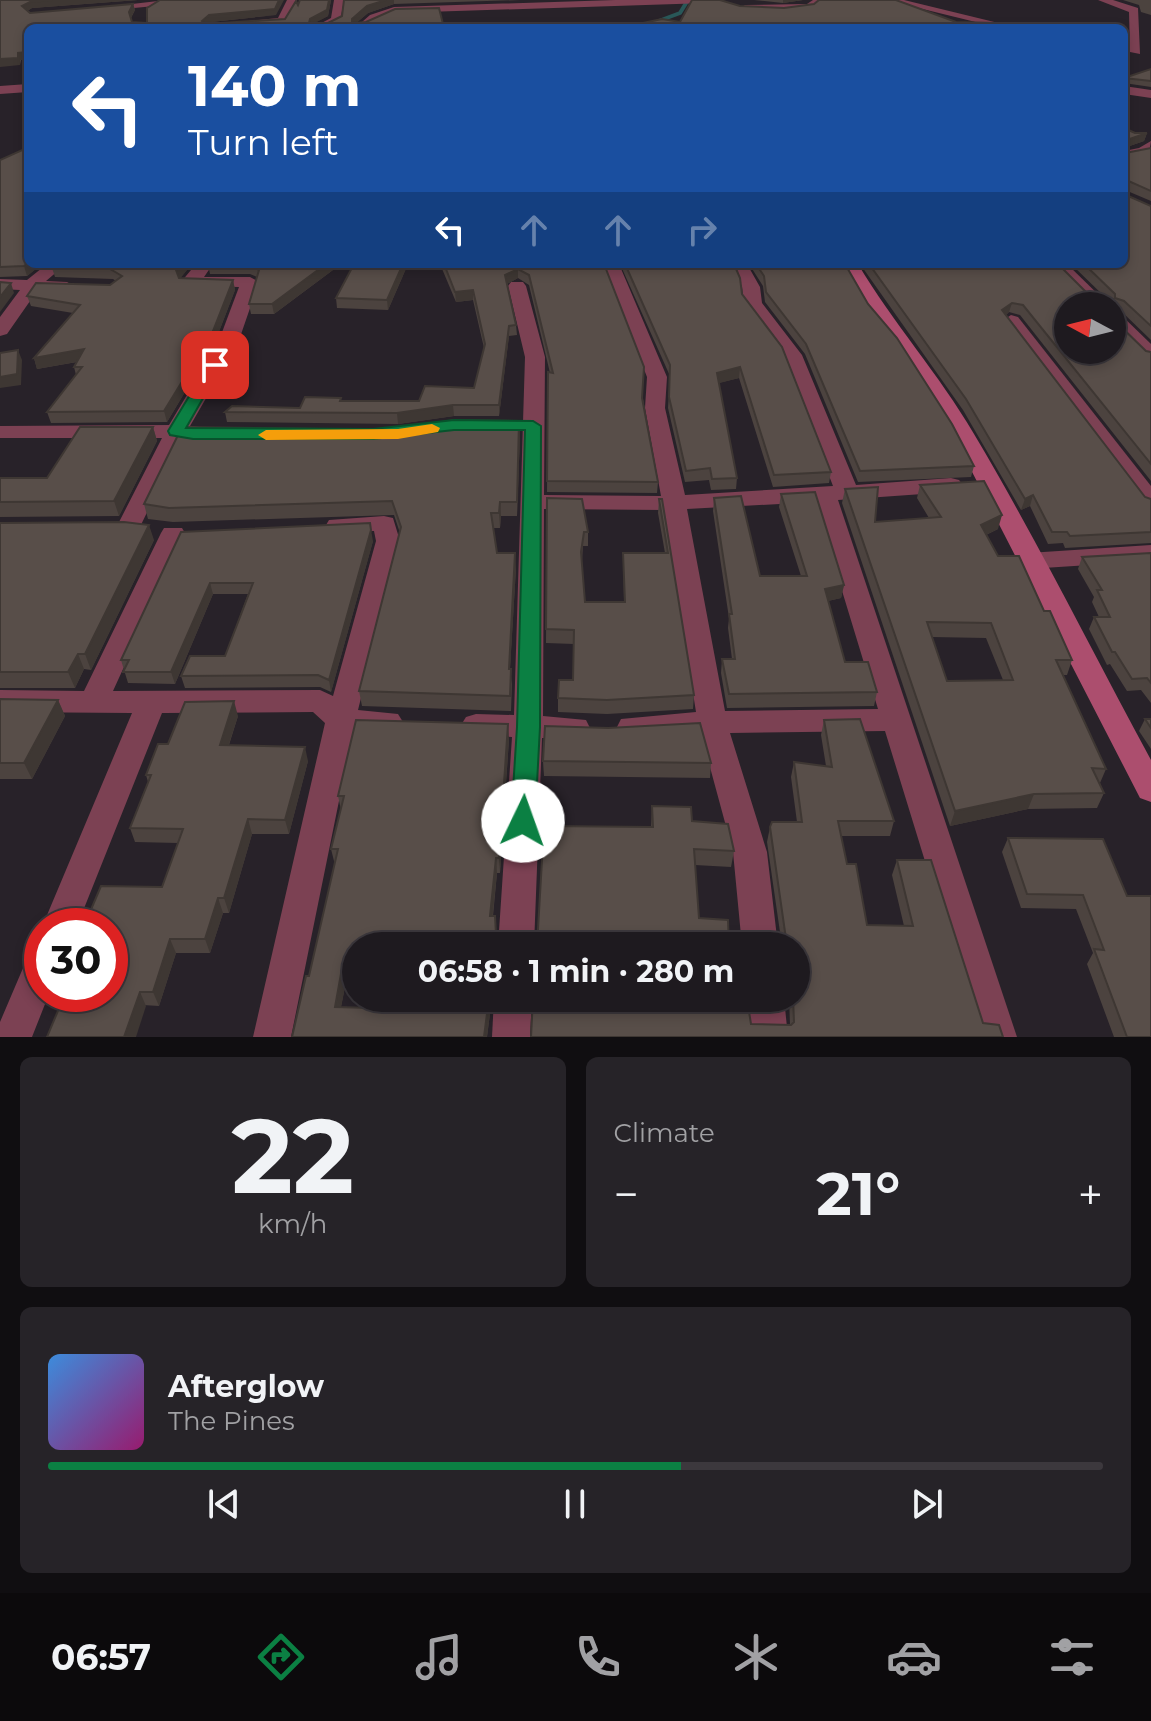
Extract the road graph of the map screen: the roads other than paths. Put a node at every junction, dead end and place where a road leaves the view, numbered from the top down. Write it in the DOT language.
graph roads {
  1 [pos="292,0"];
  2 [pos="339,0"];
  3 [pos="705,0"];
  4 [pos="819,0"];
  5 [pos="891,0"];
  6 [pos="1103,0"];
  7 [pos="158,2"];
  8 [pos="685,2"];
  9 [pos="738,6"];
  10 [pos="791,8"];
  11 [pos="93,9"];
  12 [pos="804,17"];
  13 [pos="138,20"];
  14 [pos="252,24"];
  15 [pos="326,24"];
  16 [pos="366,24"];
  17 [pos="996,24"];
  18 [pos="1130,51"];
  19 [pos="1151,56"];
  20 [pos="24,88"];
  21 [pos="0,90"];
  22 [pos="1128,91"];
  23 [pos="1151,94"];
  24 [pos="1151,145"];
  25 [pos="1128,154"];
  26 [pos="53,268"];
  27 [pos="202,268"];
  28 [pos="613,268"];
  29 [pos="741,268"];
  30 [pos="852,268"];
  31 [pos="1061,268"];
  32 [pos="0,284"];
  33 [pos="31,286"];
  34 [pos="517,286"];
  35 [pos="86,287"];
  36 [pos="1086,292"];
  37 [pos="1011,321"];
  38 [pos="0,330"];
  39 [pos="1126,331"];
  40 [pos="1151,355"];
  41 [pos="176,431"];
  42 [pos="0,432"];
  43 [pos="238,434"];
  44 [pos="989,484"];
  45 [pos="836,493"];
  46 [pos="532,502"];
  47 [pos="1151,502"];
  48 [pos="675,503"];
  49 [pos="129,526"];
  50 [pos="100,527"];
  51 [pos="309,527"];
  52 [pos="203,532"];
  53 [pos="173,533"];
  54 [pos="1151,553"];
  55 [pos="1028,561"];
  56 [pos="152,700"];
  57 [pos="0,701"];
  58 [pos="93,702"];
  59 [pos="341,720"];
  60 [pos="896,720"];
  61 [pos="712,722"];
  62 [pos="419,723"];
  63 [pos="450,724"];
  64 [pos="528,727"];
  65 [pos="1151,789"];
  66 [pos="66,908"];
  67 [pos="517,932"];
  68 [pos="759,932"];
  69 [pos="24,1010"];
  70 [pos="512,1012"];
  71 [pos="766,1012"];
  72 [pos="13,1037"];
  73 [pos="272,1037"];
  74 [pos="511,1037"];
  75 [pos="769,1037"];
  76 [pos="998,1037"];
  1 -- 14 [label="street"];
  2 -- 15 [label="street"];
  3 -- 8 [label="street"];
  4 -- 10 [label="street"];
  5 -- 17 [label="street"];
  6 -- 18 [label="street"];
  7 -- 11 [label="street"];
  7 -- 13 [label="street"];
  8 -- 16 [label="street"];
  9 -- 10 [label="street"];
  10 -- 12 [label="street"];
  18 -- 19 [label="street"];
  20 -- 21 [label="street"];
  22 -- 23 [label="street"];
  24 -- 25 [label="street"];
  26 -- 33 [label="street"];
  27 -- 41 [label="street"];
  28 -- 48 [label="street"];
  29 -- 45 [label="street"];
  30 -- 44 [label="street"];
  31 -- 36 [label="street"];
  32 -- 33 [label="street"];
  33 -- 35 [label="street"];
  33 -- 38 [label="street"];
  34 -- 46 [label="street"];
  37 -- 47 [label="street"];
  39 -- 40 [label="street"];
  41 -- 42 [label="street"];
  41 -- 43 [label="street"];
  41 -- 49 [label="street"];
  44 -- 45 [label="street"];
  44 -- 55 [label="street"];
  45 -- 48 [label="street"];
  45 -- 60 [label="street"];
  46 -- 48 [label="street"];
  46 -- 64 [label="street"];
  48 -- 61 [label="street"];
  49 -- 50 [label="street"];
  49 -- 53 [label="street"];
  51 -- 59 [label="street"];
  52 -- 53 [label="street"];
  53 -- 58 [label="street"];
  54 -- 55 [label="street"];
  55 -- 65 [label="street"];
  56 -- 58 [label="street"];
  56 -- 59 [label="street"];
  56 -- 66 [label="street"];
  57 -- 58 [label="street"];
  59 -- 62 [label="street"];
  59 -- 73 [label="street"];
  60 -- 61 [label="street"];
  60 -- 76 [label="street"];
  61 -- 64 [label="street"];
  61 -- 68 [label="street"];
  63 -- 64 [label="street"];
  64 -- 67 [label="street"];
  69 -- 72 [label="street"];
  70 -- 74 [label="street"];
  71 -- 75 [label="street"];
}
